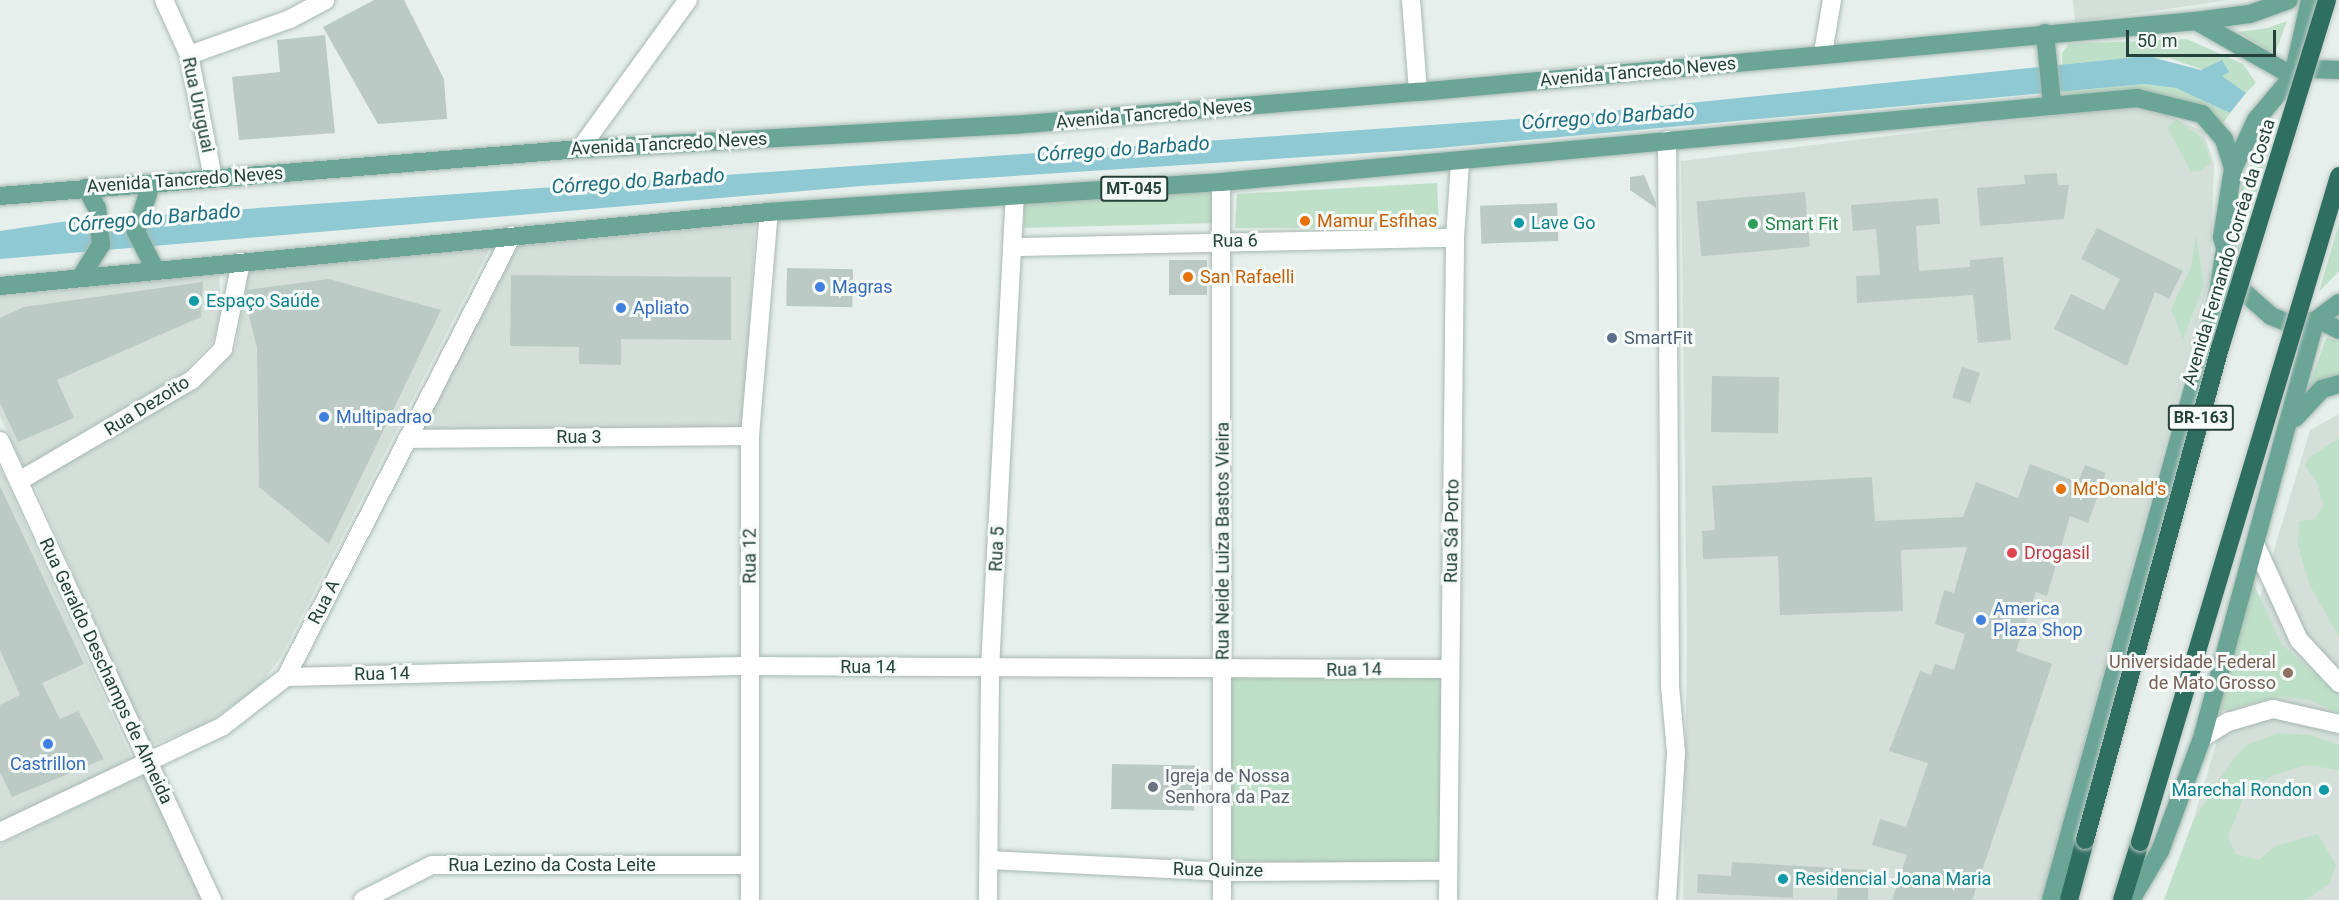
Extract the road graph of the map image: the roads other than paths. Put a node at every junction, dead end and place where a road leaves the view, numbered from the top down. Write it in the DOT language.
graph roads {
  1 [pos="164,0"];
  2 [pos="325,0"];
  3 [pos="688,0"];
  4 [pos="1412,0"];
  5 [pos="1832,0"];
  6 [pos="2289,0"];
  7 [pos="2310,0"];
  8 [pos="2327,0"];
  9 [pos="2196,21"];
  10 [pos="2045,40"];
  11 [pos="1823,53"];
  12 [pos="189,55"];
  13 [pos="2339,70"];
  14 [pos="2293,76"];
  15 [pos="1418,92"];
  16 [pos="2052,96"];
  17 [pos="1667,140"];
  18 [pos="580,149"];
  19 [pos="1460,162"];
  20 [pos="2234,169"];
  21 [pos="2339,176"];
  22 [pos="213,178"];
  23 [pos="1221,182"];
  24 [pos="151,184"];
  25 [pos="86,188"];
  26 [pos="0,196"];
  27 [pos="1015,198"];
  28 [pos="769,212"];
  29 [pos="512,236"];
  30 [pos="1455,238"];
  31 [pos="1221,241"];
  32 [pos="1016,247"];
  33 [pos="2224,255"];
  34 [pos="241,262"];
  35 [pos="155,269"];
  36 [pos="82,275"];
  37 [pos="0,286"];
  38 [pos="2339,303"];
  39 [pos="2318,321"];
  40 [pos="2339,330"];
  41 [pos="2339,384"];
  42 [pos="2290,424"];
  43 [pos="750,436"];
  44 [pos="407,439"];
  45 [pos="0,441"];
  46 [pos="19,482"];
  47 [pos="2255,544"];
  48 [pos="750,666"];
  49 [pos="990,668"];
  50 [pos="1449,669"];
  51 [pos="1224,672"];
  52 [pos="286,676"];
  53 [pos="2339,682"];
  54 [pos="2339,724"];
  55 [pos="2202,738"];
  56 [pos="148,764"];
  57 [pos="0,832"];
  58 [pos="989,860"];
  59 [pos="750,865"];
  60 [pos="1448,871"];
  61 [pos="1223,872"];
  62 [pos="212,900"];
  63 [pos="363,900"];
  64 [pos="750,900"];
  65 [pos="988,900"];
  66 [pos="1222,900"];
  67 [pos="1448,900"];
  68 [pos="1667,900"];
  69 [pos="2051,900"];
  70 [pos="2070,900"];
  71 [pos="2122,900"];
  72 [pos="2131,900"];
  1 -- 12 [label="street, Rua Uruguai"];
  2 -- 12 [label="street"];
  3 -- 18 [label="street"];
  4 -- 15 [label="street"];
  5 -- 11 [label="street"];
  6 -- 9 [label="main road, Avenida Tancredo Neves"];
  7 -- 14 [label="main road"];
  8 -- 70 [label="highway, Avenida Fernando Corrêa da Costa / BR-163, bridge"];
  9 -- 10 [label="main road, Avenida Tancredo Neves"];
  9 -- 14 [label="main road"];
  10 -- 11 [label="main road, Avenida Tancredo Neves"];
  10 -- 16 [label="main road"];
  11 -- 15 [label="main road, Avenida Tancredo Neves"];
  12 -- 22 [label="street, Rua Uruguai"];
  13 -- 14 [label="main road"];
  14 -- 20 [label="main road"];
  15 -- 18 [label="main road, Avenida Tancredo Neves"];
  16 -- 17 [label="main road, MT-045"];
  16 -- 20 [label="main road, MT-045"];
  17 -- 19 [label="main road, MT-045"];
  17 -- 68 [label="street"];
  18 -- 22 [label="main road, Avenida Tancredo Neves"];
  19 -- 23 [label="main road, MT-045"];
  19 -- 30 [label="street, Rua Sá Porto"];
  20 -- 33 [label="main road"];
  21 -- 71 [label="highway, BR-163, bridge"];
  22 -- 24 [label="main road, Avenida Tancredo Neves"];
  23 -- 27 [label="main road, MT-045"];
  23 -- 31 [label="street, Rua Neide Luiza Bastos Vieira"];
  24 -- 25 [label="main road, Avenida Tancredo Neves"];
  24 -- 35 [label="main road"];
  25 -- 26 [label="main road, Avenida Tancredo Neves"];
  25 -- 36 [label="main road"];
  27 -- 28 [label="main road, MT-045"];
  27 -- 32 [label="street, Rua 5"];
  28 -- 29 [label="main road, MT-045"];
  28 -- 43 [label="street, Rua 12"];
  29 -- 34 [label="main road, MT-045"];
  29 -- 44 [label="street, Rua A"];
  30 -- 31 [label="street, Rua 6"];
  30 -- 50 [label="street, Rua Sá Porto"];
  31 -- 32 [label="street, Rua 6"];
  31 -- 51 [label="street, Rua Neide Luiza Bastos Vieira"];
  32 -- 49 [label="street, Rua 5"];
  33 -- 39 [label="main road"];
  33 -- 69 [label="main road, Avenida Fernando Corrêa da Costa"];
  34 -- 35 [label="main road, MT-045"];
  34 -- 46 [label="street, Rua Dezoito"];
  35 -- 36 [label="main road, MT-045"];
  36 -- 37 [label="main road, MT-045"];
  38 -- 39 [label="main road"];
  39 -- 40 [label="main road"];
  39 -- 42 [label="main road"];
  41 -- 42 [label="main road"];
  42 -- 47 [label="main road"];
  43 -- 44 [label="street, Rua 3"];
  43 -- 48 [label="street, Rua 12"];
  44 -- 52 [label="street, Rua A"];
  45 -- 46 [label="street, Rua Geraldo Deschamps de Almeida"];
  46 -- 56 [label="street, Rua Geraldo Deschamps de Almeida"];
  47 -- 53 [label="street"];
  47 -- 55 [label="main road"];
  48 -- 49 [label="street, Rua 14"];
  48 -- 52 [label="street, Rua 14"];
  48 -- 59 [label="street, Rua 12"];
  49 -- 51 [label="street, Rua 14"];
  49 -- 58 [label="street, Rua 5"];
  50 -- 51 [label="street, Rua 14"];
  50 -- 60 [label="street, Rua Sá Porto"];
  51 -- 61 [label="street, Rua Neide Luiza Bastos Vieira"];
  52 -- 56 [label="street, Rua A"];
  54 -- 55 [label="street"];
  55 -- 72 [label="main road"];
  56 -- 57 [label="street, Rua A"];
  56 -- 62 [label="street, Rua Geraldo Deschamps de Almeida"];
  58 -- 61 [label="street, Rua Quinze"];
  58 -- 65 [label="street, Rua 5"];
  59 -- 63 [label="street, Rua Lezino da Costa Leite"];
  59 -- 64 [label="street, Rua 12"];
  60 -- 61 [label="street, Rua Quinze"];
  60 -- 67 [label="street, Rua Sá Porto"];
  61 -- 66 [label="street, Rua Neide Luiza Bastos Vieira"];
}
